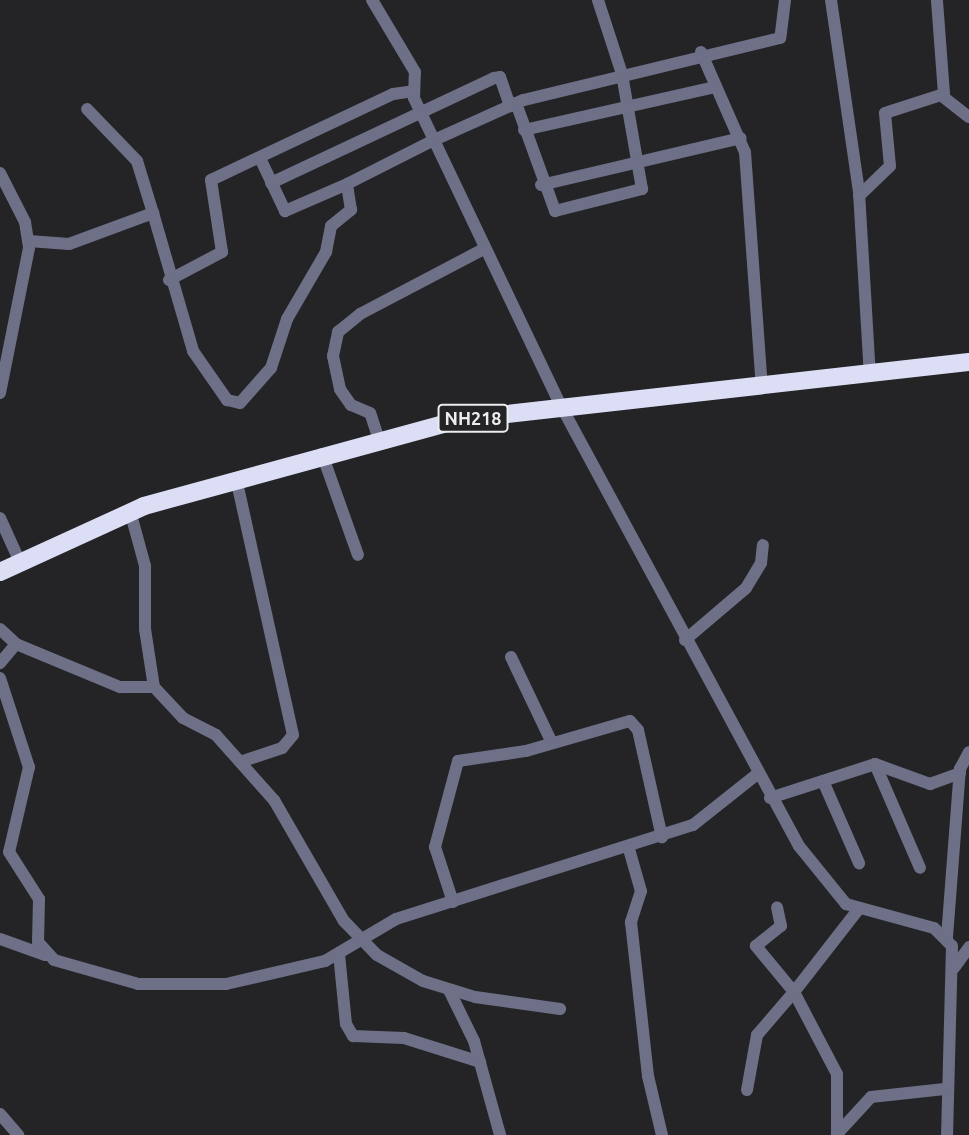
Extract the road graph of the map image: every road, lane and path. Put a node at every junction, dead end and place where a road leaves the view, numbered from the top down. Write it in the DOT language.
graph roads {
  1 [pos="372,0"];
  2 [pos="598,0"];
  3 [pos="785,0"];
  4 [pos="831,0"];
  5 [pos="937,0"];
  6 [pos="701,52"];
  7 [pos="621,74"];
  8 [pos="711,89"];
  9 [pos="414,91"];
  10 [pos="942,96"];
  11 [pos="513,105"];
  12 [pos="628,106"];
  13 [pos="87,109"];
  14 [pos="421,114"];
  15 [pos="969,117"];
  16 [pos="524,130"];
  17 [pos="741,138"];
  18 [pos="434,140"];
  19 [pos="261,158"];
  20 [pos="639,159"];
  21 [pos="0,173"];
  22 [pos="271,183"];
  23 [pos="347,184"];
  24 [pos="541,185"];
  25 [pos="859,196"];
  26 [pos="153,213"];
  27 [pos="29,241"];
  28 [pos="484,249"];
  29 [pos="169,280"];
  30 [pos="969,362"];
  31 [pos="870,376"];
  32 [pos="762,387"];
  33 [pos="0,393"];
  34 [pos="560,404"];
  35 [pos="379,440"];
  36 [pos="322,454"];
  37 [pos="236,478"];
  38 [pos="130,511"];
  39 [pos="0,518"];
  40 [pos="763,545"];
  41 [pos="358,555"];
  42 [pos="20,562"];
  43 [pos="0,572"];
  44 [pos="0,629"];
  45 [pos="685,640"];
  46 [pos="16,644"];
  47 [pos="512,657"];
  48 [pos="0,663"];
  49 [pos="0,678"];
  50 [pos="154,687"];
  51 [pos="552,743"];
  52 [pos="969,752"];
  53 [pos="240,762"];
  54 [pos="875,764"];
  55 [pos="960,773"];
  56 [pos="756,775"];
  57 [pos="823,781"];
  58 [pos="770,799"];
  59 [pos="969,835"];
  60 [pos="662,837"];
  61 [pos="956,841"];
  62 [pos="629,849"];
  63 [pos="859,863"];
  64 [pos="920,868"];
  65 [pos="453,902"];
  66 [pos="777,907"];
  67 [pos="858,911"];
  68 [pos="947,937"];
  69 [pos="0,939"];
  70 [pos="363,942"];
  71 [pos="969,947"];
  72 [pos="339,954"];
  73 [pos="46,955"];
  74 [pos="954,968"];
  75 [pos="449,990"];
  76 [pos="794,992"];
  77 [pos="560,1009"];
  78 [pos="480,1062"];
  79 [pos="945,1089"];
  80 [pos="747,1090"];
  81 [pos="0,1114"];
  82 [pos="837,1134"];
  83 [pos="18,1135"];
  84 [pos="500,1135"];
  85 [pos="663,1135"];
  86 [pos="947,1135"];
  1 -- 9 [label="street"];
  2 -- 7 [label="street"];
  3 -- 6 [label="street"];
  4 -- 25 [label="street"];
  5 -- 10 [label="street"];
  6 -- 7 [label="street"];
  6 -- 8 [label="street"];
  7 -- 11 [label="street"];
  7 -- 12 [label="street"];
  8 -- 12 [label="street"];
  8 -- 17 [label="street"];
  9 -- 14 [label="street"];
  9 -- 19 [label="street"];
  10 -- 15 [label="street"];
  10 -- 25 [label="street"];
  11 -- 14 [label="street"];
  11 -- 16 [label="street"];
  11 -- 18 [label="street"];
  12 -- 16 [label="street"];
  12 -- 20 [label="street"];
  13 -- 26 [label="street"];
  14 -- 18 [label="street"];
  14 -- 22 [label="street"];
  16 -- 24 [label="street"];
  17 -- 20 [label="street"];
  17 -- 32 [label="street"];
  18 -- 23 [label="street"];
  18 -- 28 [label="street"];
  19 -- 22 [label="street"];
  19 -- 29 [label="street"];
  20 -- 24 [label="street"];
  20 -- 24 [label="street"];
  21 -- 27 [label="street"];
  22 -- 23 [label="street"];
  23 -- 29 [label="street"];
  25 -- 31 [label="street"];
  26 -- 27 [label="street"];
  26 -- 29 [label="street"];
  27 -- 33 [label="street"];
  28 -- 34 [label="street"];
  28 -- 35 [label="street"];
  30 -- 31 [label="highway, NH218"];
  31 -- 32 [label="highway, NH218"];
  32 -- 34 [label="highway, NH218"];
  34 -- 35 [label="highway, NH218"];
  34 -- 45 [label="street"];
  35 -- 36 [label="highway, NH218"];
  36 -- 37 [label="highway, NH218"];
  36 -- 41 [label="street"];
  37 -- 38 [label="highway, NH218"];
  37 -- 53 [label="street"];
  38 -- 42 [label="highway, NH218"];
  38 -- 50 [label="street"];
  39 -- 42 [label="street"];
  40 -- 45 [label="street"];
  42 -- 43 [label="highway, NH218"];
  44 -- 46 [label="street"];
  45 -- 56 [label="street"];
  46 -- 48 [label="street"];
  46 -- 50 [label="street"];
  47 -- 51 [label="street"];
  49 -- 73 [label="street"];
  50 -- 53 [label="street"];
  51 -- 60 [label="street"];
  51 -- 65 [label="street"];
  52 -- 55 [label="street"];
  53 -- 70 [label="street"];
  54 -- 55 [label="street"];
  54 -- 57 [label="street"];
  54 -- 64 [label="street"];
  55 -- 61 [label="street"];
  56 -- 58 [label="street"];
  56 -- 60 [label="street"];
  57 -- 58 [label="street"];
  57 -- 63 [label="street"];
  58 -- 67 [label="street"];
  59 -- 61 [label="street"];
  60 -- 62 [label="street"];
  61 -- 68 [label="street"];
  62 -- 65 [label="street"];
  62 -- 85 [label="street"];
  65 -- 70 [label="street"];
  66 -- 76 [label="street"];
  67 -- 68 [label="street"];
  67 -- 76 [label="street"];
  68 -- 74 [label="street"];
  69 -- 73 [label="street"];
  70 -- 72 [label="street"];
  70 -- 75 [label="street"];
  71 -- 74 [label="street"];
  72 -- 73 [label="street"];
  72 -- 78 [label="street"];
  74 -- 79 [label="street"];
  75 -- 77 [label="street"];
  75 -- 78 [label="street"];
  76 -- 80 [label="street"];
  76 -- 82 [label="street"];
  78 -- 84 [label="street"];
  79 -- 82 [label="street"];
  79 -- 86 [label="street"];
  81 -- 83 [label="street"];
}
